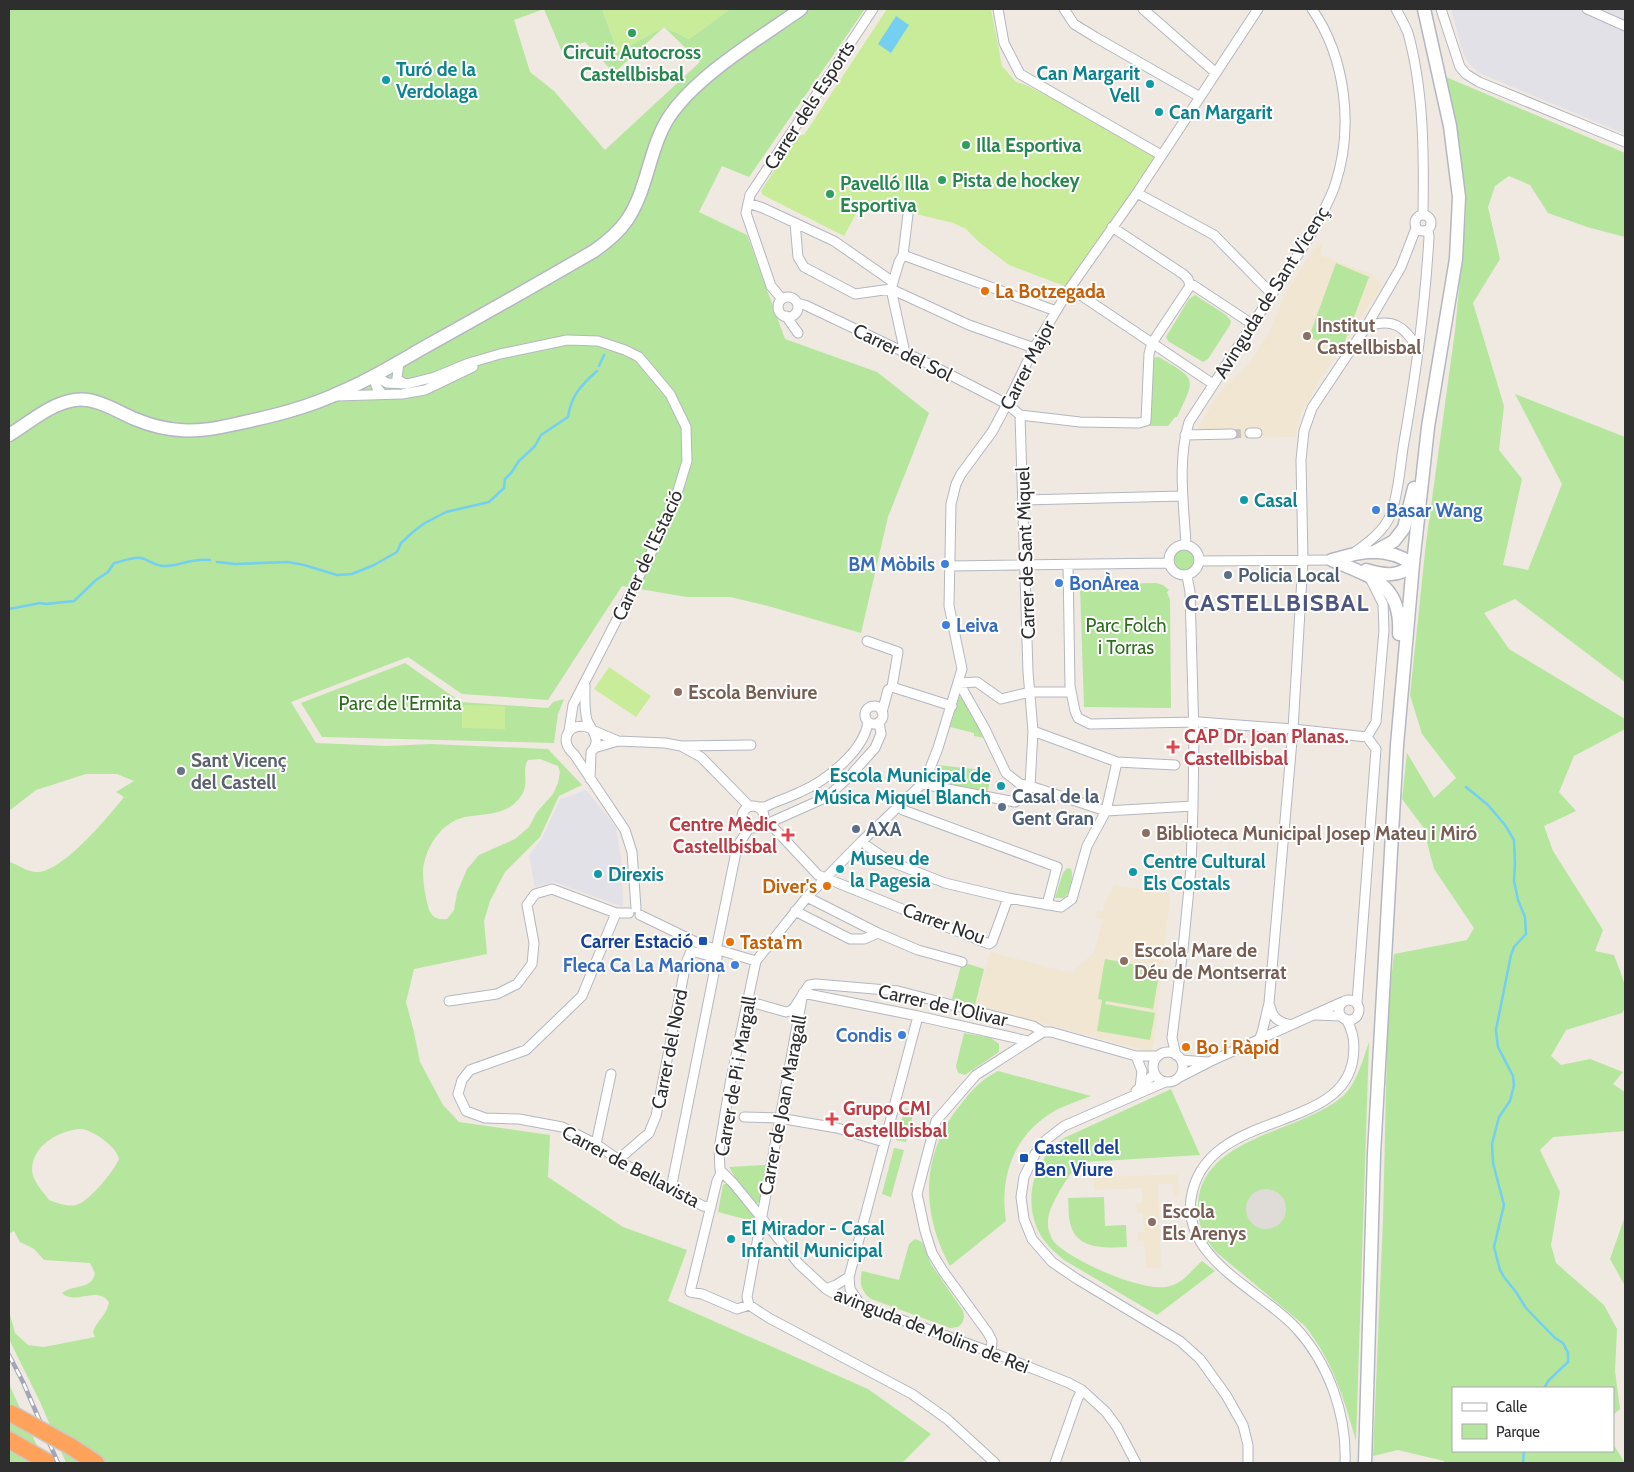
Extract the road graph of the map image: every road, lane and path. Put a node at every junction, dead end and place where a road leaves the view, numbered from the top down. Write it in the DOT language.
graph roads {
  1 [pos="801,9"];
  2 [pos="873,9"];
  3 [pos="998,9"];
  4 [pos="1064,9"];
  5 [pos="1143,9"];
  6 [pos="1258,9"];
  7 [pos="1312,9"];
  8 [pos="1396,9"];
  9 [pos="1424,9"];
  10 [pos="1441,9"];
  11 [pos="1588,9"];
  12 [pos="1625,26"];
  13 [pos="1216,73"];
  14 [pos="1200,97"];
  15 [pos="1625,142"];
  16 [pos="1160,155"];
  17 [pos="1137,193"];
  18 [pos="748,203"];
  19 [pos="908,214"];
  20 [pos="1423,215"];
  21 [pos="795,223"];
  22 [pos="1112,227"];
  23 [pos="1416,228"];
  24 [pos="1428,230"];
  25 [pos="903,255"];
  26 [pos="892,286"];
  27 [pos="1190,286"];
  28 [pos="1070,288"];
  29 [pos="1272,294"];
  30 [pos="782,299"];
  31 [pos="797,303"];
  32 [pos="1056,310"];
  33 [pos="786,316"];
  34 [pos="1252,324"];
  35 [pos="1366,326"];
  36 [pos="798,333"];
  37 [pos="1152,343"];
  38 [pos="1034,348"];
  39 [pos="1418,349"];
  40 [pos="905,353"];
  41 [pos="483,360"];
  42 [pos="399,362"];
  43 [pos="374,375"];
  44 [pos="407,384"];
  45 [pos="1213,384"];
  46 [pos="382,394"];
  47 [pos="332,396"];
  48 [pos="1007,404"];
  49 [pos="1020,415"];
  50 [pos="1428,428"];
  51 [pos="1232,434"];
  52 [pos="9,435"];
  53 [pos="1185,436"];
  54 [pos="1183,496"];
  55 [pos="1023,500"];
  56 [pos="1186,545"];
  57 [pos="1374,552"];
  58 [pos="1352,554"];
  59 [pos="1303,560"];
  60 [pos="1332,560"];
  61 [pos="1200,561"];
  62 [pos="1169,563"];
  63 [pos="1412,564"];
  64 [pos="1025,565"];
  65 [pos="1068,565"];
  66 [pos="950,566"];
  67 [pos="1187,576"];
  68 [pos="1369,576"];
  69 [pos="867,641"];
  70 [pos="959,683"];
  71 [pos="585,684"];
  72 [pos="892,687"];
  73 [pos="1030,692"];
  74 [pos="1071,692"];
  75 [pos="1402,696"];
  76 [pos="952,706"];
  77 [pos="882,712"];
  78 [pos="868,722"];
  79 [pos="879,722"];
  80 [pos="1194,722"];
  81 [pos="1293,728"];
  82 [pos="591,729"];
  83 [pos="1034,730"];
  84 [pos="569,731"];
  85 [pos="1368,737"];
  86 [pos="618,741"];
  87 [pos="751,745"];
  88 [pos="681,746"];
  89 [pos="593,750"];
  90 [pos="574,754"];
  91 [pos="1117,762"];
  92 [pos="1175,764"];
  93 [pos="590,779"];
  94 [pos="922,784"];
  95 [pos="1030,786"];
  96 [pos="749,806"];
  97 [pos="1193,806"];
  98 [pos="759,807"];
  99 [pos="903,810"];
  100 [pos="1106,811"];
  101 [pos="768,820"];
  102 [pos="749,828"];
  103 [pos="867,846"];
  104 [pos="826,878"];
  105 [pos="807,897"];
  106 [pos="1008,898"];
  107 [pos="1047,904"];
  108 [pos="795,911"];
  109 [pos="635,912"];
  110 [pos="616,913"];
  111 [pos="878,934"];
  112 [pos="716,954"];
  113 [pos="756,961"];
  114 [pos="962,962"];
  115 [pos="1360,975"];
  116 [pos="803,993"];
  117 [pos="449,1001"];
  118 [pos="747,1001"];
  119 [pos="1345,1001"];
  120 [pos="1269,1003"];
  121 [pos="1357,1003"];
  122 [pos="1315,1015"];
  123 [pos="918,1016"];
  124 [pos="1343,1018"];
  125 [pos="1026,1025"];
  126 [pos="1291,1025"];
  127 [pos="1043,1032"];
  128 [pos="1172,1038"];
  129 [pos="1031,1040"];
  130 [pos="1259,1040"];
  131 [pos="1162,1055"];
  132 [pos="1136,1056"];
  133 [pos="1178,1058"];
  134 [pos="1209,1062"];
  135 [pos="1154,1072"];
  136 [pos="610,1074"];
  137 [pos="1178,1078"];
  138 [pos="1165,1082"];
  139 [pos="1140,1088"];
  140 [pos="1123,1100"];
  141 [pos="744,1117"];
  142 [pos="779,1118"];
  143 [pos="884,1142"];
  144 [pos="596,1144"];
  145 [pos="618,1159"];
  146 [pos="721,1173"];
  147 [pos="734,1184"];
  148 [pos="671,1189"];
  149 [pos="711,1207"];
  150 [pos="761,1218"];
  151 [pos="849,1277"];
  152 [pos="826,1289"];
  153 [pos="860,1304"];
  154 [pos="749,1305"];
  155 [pos="991,1352"];
  156 [pos="1082,1390"];
  157 [pos="9,1412"];
  158 [pos="9,1440"];
  159 [pos="49,1463"];
  160 [pos="96,1463"];
  161 [pos="994,1463"];
  162 [pos="1055,1463"];
  163 [pos="1136,1463"];
  164 [pos="1248,1463"];
  165 [pos="1345,1463"];
  166 [pos="1365,1463"];
  1 -- 42 [label="street"];
  2 -- 18 [label="street, Carrer dels Esports"];
  3 -- 16 [label="street"];
  4 -- 14 [label="street"];
  5 -- 13 [label="street"];
  6 -- 13 [label="street, Carrer Major"];
  7 -- 29 [label="street, Avinguda de Sant Vicenç"];
  8 -- 20 [label="street"];
  9 -- 50 [label="street"];
  10 -- 15 [label="street"];
  11 -- 12 [label="street"];
  13 -- 14 [label="street, Carrer Major"];
  14 -- 16 [label="street, Carrer Major"];
  16 -- 17 [label="street, Carrer Major"];
  17 -- 22 [label="street, Carrer Major"];
  17 -- 29 [label="street"];
  18 -- 21 [label="street"];
  18 -- 30 [label="street"];
  19 -- 25 [label="street"];
  20 -- 23 [label="street"];
  20 -- 24 [label="street"];
  21 -- 26 [label="street"];
  21 -- 26 [label="street"];
  22 -- 27 [label="street"];
  22 -- 28 [label="street, Carrer Major"];
  23 -- 24 [label="street"];
  23 -- 35 [label="street"];
  24 -- 39 [label="street"];
  25 -- 26 [label="street"];
  25 -- 32 [label="street"];
  26 -- 38 [label="street"];
  26 -- 40 [label="street"];
  27 -- 34 [label="street"];
  27 -- 37 [label="street"];
  28 -- 32 [label="street, Carrer Major"];
  28 -- 37 [label="street"];
  29 -- 34 [label="street, Avinguda de Sant Vicenç"];
  30 -- 31 [label="street"];
  30 -- 33 [label="street"];
  31 -- 33 [label="street"];
  31 -- 40 [label="street, Carrer del Sol"];
  32 -- 38 [label="street, Carrer Major"];
  33 -- 36 [label="street"];
  34 -- 45 [label="street, Avinguda de Sant Vicenç"];
  35 -- 39 [label="street"];
  35 -- 59 [label="street"];
  37 -- 45 [label="street"];
  37 -- 49 [label="street"];
  38 -- 48 [label="street, Carrer Major"];
  39 -- 58 [label="street"];
  40 -- 48 [label="street, Carrer del Sol"];
  41 -- 44 [label="street, Carrer de l'Estació"];
  41 -- 46 [label="street, Carrer de l'Estació"];
  41 -- 71 [label="street, Carrer de l'Estació"];
  42 -- 43 [label="street"];
  42 -- 44 [label="street"];
  43 -- 44 [label="street, Carrer de l'Estació"];
  43 -- 46 [label="street"];
  43 -- 47 [label="street"];
  45 -- 53 [label="street, Avinguda de Sant Vicenç"];
  46 -- 47 [label="street, Carrer de l'Estació"];
  47 -- 52 [label="street"];
  48 -- 49 [label="street, Carrer del Sol"];
  48 -- 66 [label="street, Carrer Major"];
  49 -- 55 [label="street, Carrer de Sant Miquel"];
  50 -- 57 [label="street"];
  50 -- 63 [label="street"];
  51 -- 53 [label="street"];
  53 -- 54 [label="street, Avinguda de Sant Vicenç"];
  54 -- 55 [label="street"];
  54 -- 56 [label="street, Avinguda de Sant Vicenç"];
  55 -- 64 [label="street, Carrer de Sant Miquel"];
  56 -- 61 [label="street"];
  56 -- 62 [label="street"];
  57 -- 58 [label="street"];
  57 -- 63 [label="street"];
  58 -- 60 [label="street"];
  59 -- 60 [label="street"];
  59 -- 61 [label="street"];
  59 -- 81 [label="street"];
  60 -- 63 [label="street"];
  60 -- 68 [label="street"];
  61 -- 67 [label="street"];
  62 -- 65 [label="street"];
  62 -- 67 [label="street"];
  63 -- 75 [label="street"];
  64 -- 65 [label="street"];
  64 -- 66 [label="street"];
  64 -- 73 [label="street, Carrer de Sant Miquel"];
  65 -- 74 [label="street"];
  66 -- 70 [label="street, Carrer Major"];
  67 -- 80 [label="street"];
  68 -- 75 [label="street"];
  68 -- 85 [label="street"];
  69 -- 72 [label="street"];
  70 -- 73 [label="street"];
  70 -- 76 [label="street, Carrer Major"];
  70 -- 95 [label="street"];
  71 -- 82 [label="street"];
  71 -- 84 [label="street, Carrer de l'Estació"];
  72 -- 76 [label="street"];
  72 -- 77 [label="street"];
  73 -- 74 [label="street"];
  73 -- 83 [label="street, Carrer de Sant Miquel"];
  74 -- 80 [label="street"];
  75 -- 166 [label="street"];
  76 -- 94 [label="street, Carrer Major"];
  77 -- 78 [label="street"];
  77 -- 79 [label="street"];
  78 -- 79 [label="street"];
  78 -- 98 [label="street"];
  79 -- 101 [label="street"];
  80 -- 81 [label="street"];
  80 -- 97 [label="street"];
  81 -- 85 [label="street"];
  81 -- 120 [label="street"];
  82 -- 84 [label="street"];
  82 -- 86 [label="street"];
  82 -- 89 [label="street"];
  83 -- 91 [label="street"];
  83 -- 95 [label="street, Carrer de Sant Miquel"];
  84 -- 90 [label="street, Carrer de l'Estació"];
  85 -- 115 [label="street"];
  86 -- 88 [label="street"];
  86 -- 89 [label="street"];
  87 -- 88 [label="street"];
  88 -- 96 [label="street"];
  89 -- 90 [label="street"];
  89 -- 93 [label="street"];
  90 -- 93 [label="street, Carrer de l'Estació"];
  91 -- 92 [label="street"];
  91 -- 100 [label="street"];
  93 -- 109 [label="street, Carrer de l'Estació"];
  94 -- 95 [label="street"];
  94 -- 104 [label="street"];
  95 -- 100 [label="street"];
  96 -- 98 [label="street"];
  96 -- 102 [label="street"];
  97 -- 100 [label="street"];
  97 -- 128 [label="street"];
  98 -- 101 [label="street"];
  99 -- 107 [label="street"];
  100 -- 107 [label="street"];
  101 -- 102 [label="street"];
  101 -- 104 [label="street"];
  102 -- 112 [label="street"];
  103 -- 106 [label="street"];
  104 -- 105 [label="street"];
  104 -- 106 [label="street, Carrer Nou"];
  105 -- 108 [label="street"];
  105 -- 111 [label="street"];
  106 -- 107 [label="street"];
  108 -- 111 [label="street"];
  108 -- 113 [label="street"];
  109 -- 110 [label="street"];
  109 -- 112 [label="street"];
  110 -- 117 [label="street"];
  110 -- 144 [label="street, Carrer de Bellavista"];
  111 -- 114 [label="street"];
  112 -- 113 [label="street"];
  112 -- 145 [label="street, Carrer del Nord"];
  112 -- 148 [label="street"];
  113 -- 118 [label="street, Carrer de Pi i Margall"];
  115 -- 119 [label="street"];
  115 -- 121 [label="street"];
  116 -- 118 [label="street, Carrer de l'Olivar"];
  116 -- 123 [label="street, Carrer de l'Olivar"];
  116 -- 125 [label="street, Carrer de l'Olivar"];
  116 -- 142 [label="street, Carrer de Joan Maragall"];
  118 -- 146 [label="street, Carrer de Pi i Margall"];
  119 -- 121 [label="street"];
  119 -- 122 [label="street"];
  119 -- 124 [label="street"];
  120 -- 126 [label="street"];
  120 -- 130 [label="street"];
  121 -- 124 [label="street"];
  122 -- 124 [label="street"];
  122 -- 126 [label="street"];
  123 -- 129 [label="street, Carrer de l'Olivar"];
  123 -- 143 [label="street"];
  124 -- 165 [label="street"];
  125 -- 127 [label="street, Carrer de l'Olivar"];
  125 -- 129 [label="street, Carrer de l'Olivar"];
  126 -- 130 [label="street"];
  127 -- 129 [label="street"];
  127 -- 132 [label="street, Carrer de l'Olivar"];
  128 -- 131 [label="street"];
  128 -- 133 [label="street"];
  129 -- 155 [label="street"];
  130 -- 134 [label="street"];
  131 -- 132 [label="street, Carrer de l'Olivar"];
  131 -- 133 [label="street"];
  131 -- 135 [label="street"];
  132 -- 135 [label="street, Carrer de l'Olivar"];
  132 -- 139 [label="street"];
  133 -- 134 [label="street"];
  133 -- 137 [label="street"];
  134 -- 137 [label="street"];
  135 -- 138 [label="street"];
  135 -- 139 [label="street"];
  136 -- 144 [label="street"];
  137 -- 138 [label="street"];
  138 -- 140 [label="street"];
  139 -- 140 [label="street"];
  140 -- 164 [label="street"];
  141 -- 142 [label="street"];
  142 -- 143 [label="street"];
  142 -- 150 [label="street, Carrer de Joan Maragall"];
  143 -- 151 [label="street"];
  144 -- 145 [label="street, Carrer de Bellavista"];
  145 -- 148 [label="street, Carrer de Bellavista"];
  146 -- 147 [label="street, Carrer de Pi i Margall"];
  146 -- 149 [label="street"];
  147 -- 150 [label="street, avinguda de Molins de Rei"];
  148 -- 149 [label="street, Carrer de Bellavista"];
  149 -- 154 [label="street"];
  150 -- 152 [label="street, avinguda de Molins de Rei"];
  150 -- 154 [label="street, Carrer de Joan Maragall"];
  151 -- 152 [label="street"];
  151 -- 153 [label="street"];
  152 -- 153 [label="street, avinguda de Molins de Rei"];
  153 -- 155 [label="street, avinguda de Molins de Rei"];
  154 -- 161 [label="street"];
  155 -- 156 [label="street, avinguda de Molins de Rei"];
  156 -- 162 [label="street"];
  156 -- 163 [label="street, avinguda de Molins de Rei"];
  157 -- 160 [label="highway, bridge"];
  158 -- 159 [label="highway"];
}
